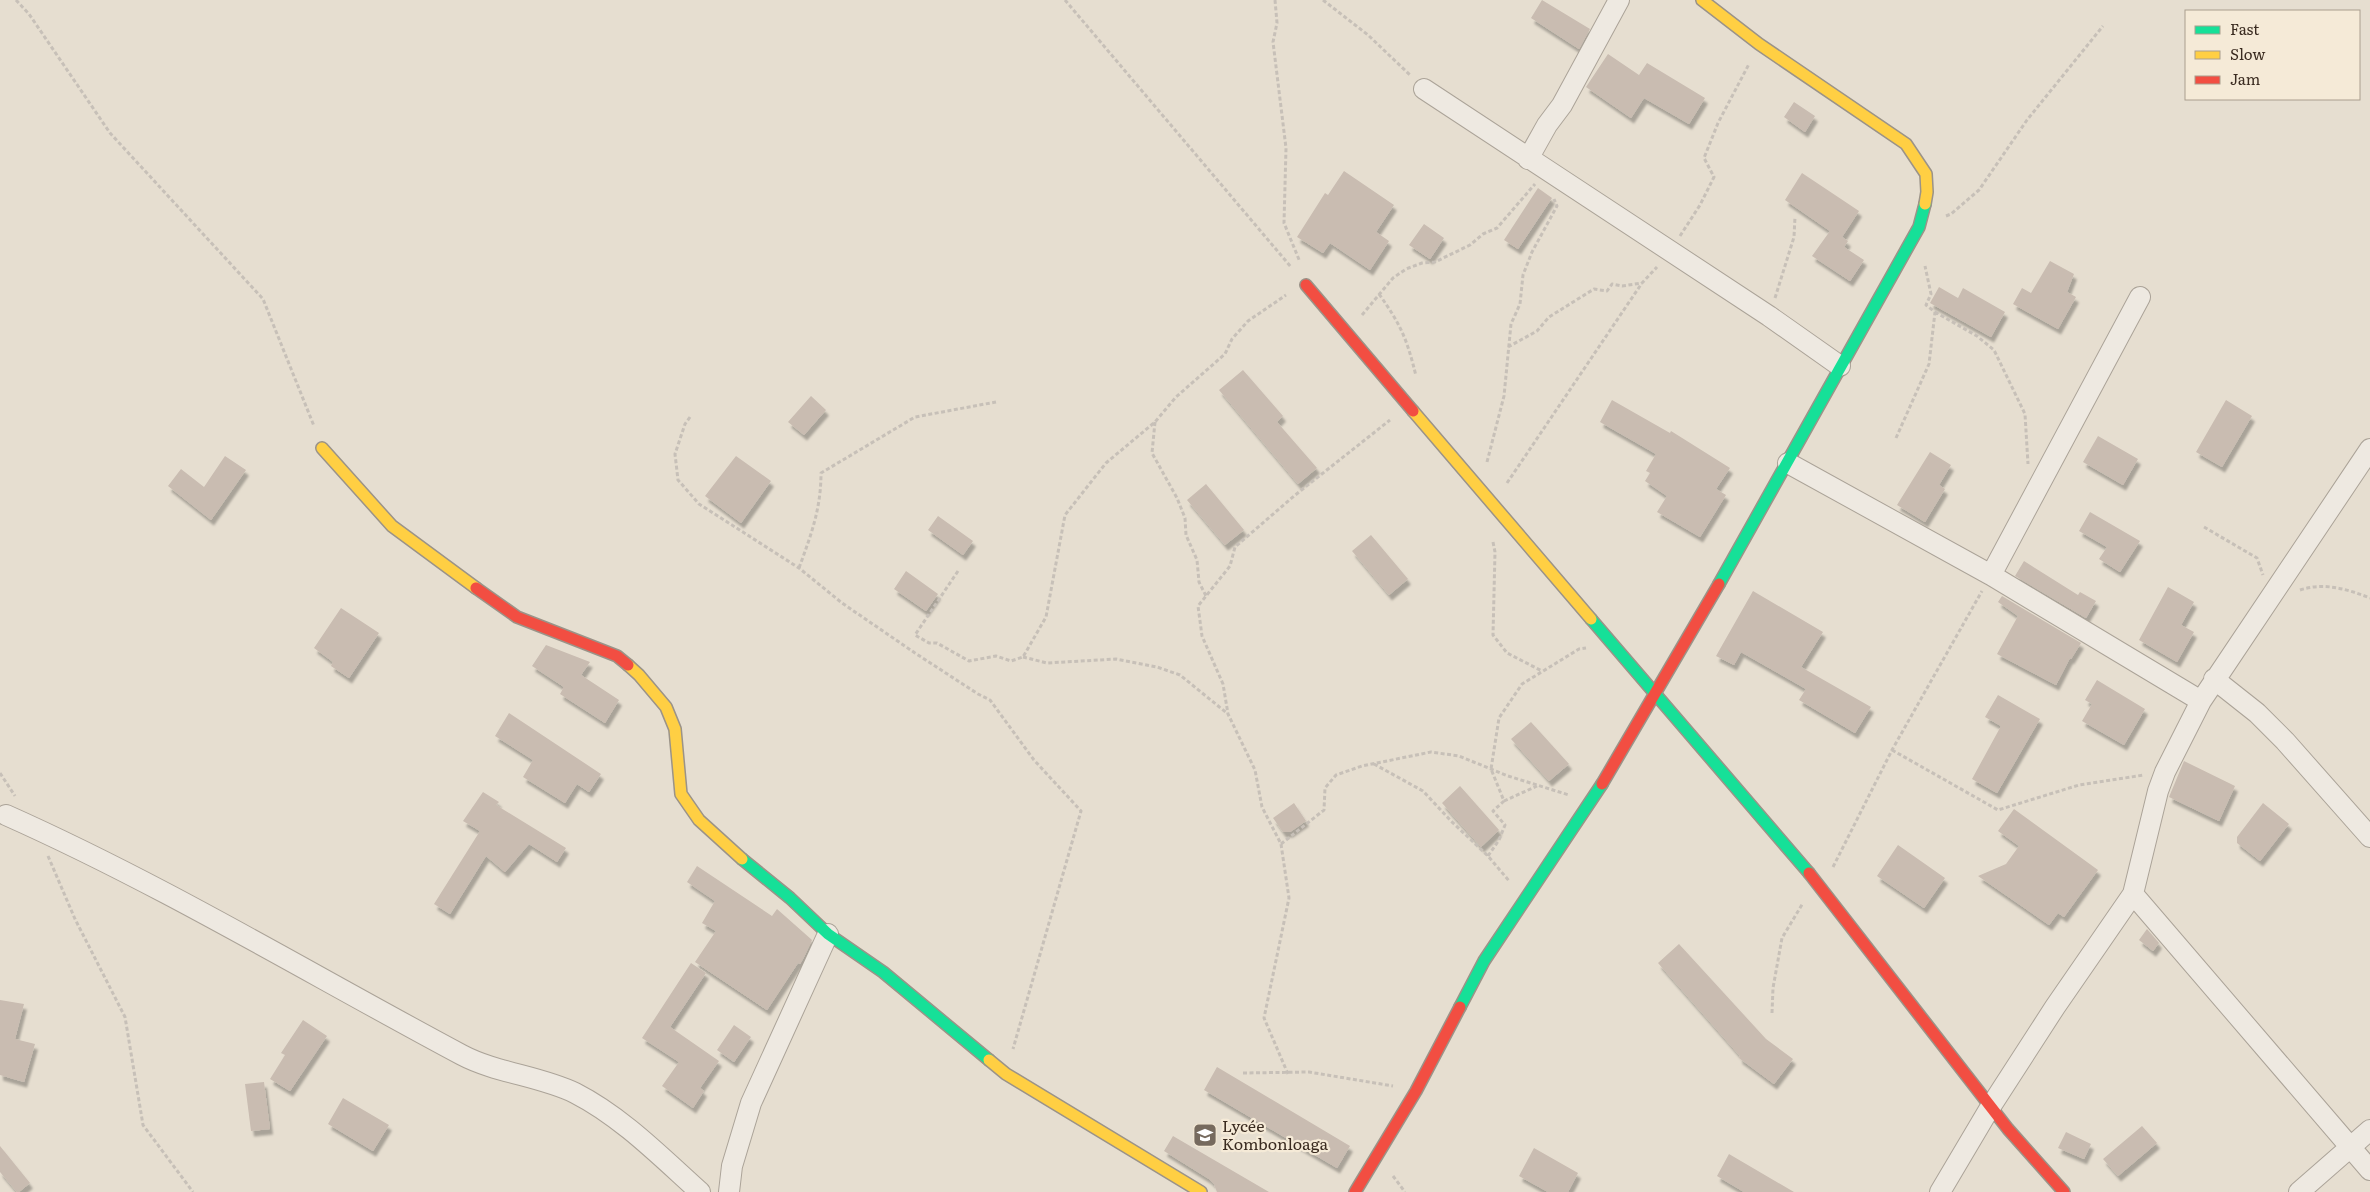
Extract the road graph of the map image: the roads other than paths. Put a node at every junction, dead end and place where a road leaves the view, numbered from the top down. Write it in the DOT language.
graph roads {
  1 [pos="1620,0"];
  2 [pos="1702,0"];
  3 [pos="1424,89"];
  4 [pos="1528,159"];
  5 [pos="1306,285"];
  6 [pos="2140,297"];
  7 [pos="1840,366"];
  8 [pos="322,448"];
  9 [pos="2370,449"];
  10 [pos="1788,463"];
  11 [pos="1991,576"];
  12 [pos="2214,679"];
  13 [pos="1656,694"];
  14 [pos="2201,701"];
  15 [pos="6,815"];
  16 [pos="2370,837"];
  17 [pos="2132,894"];
  18 [pos="828,934"];
  19 [pos="1991,1106"];
  20 [pos="2370,1130"];
  21 [pos="2351,1146"];
  22 [pos="2370,1170"];
  23 [pos="700,1192"];
  24 [pos="729,1192"];
  25 [pos="1202,1192"];
  26 [pos="1355,1192"];
  27 [pos="1940,1192"];
  28 [pos="2064,1192"];
  29 [pos="2298,1192"];
  1 -- 4 [label="street"];
  2 -- 7 [label="street"];
  3 -- 4 [label="street"];
  4 -- 7 [label="street"];
  5 -- 13 [label="street"];
  6 -- 11 [label="street"];
  7 -- 10 [label="street"];
  8 -- 18 [label="street"];
  9 -- 12 [label="street"];
  10 -- 11 [label="street"];
  10 -- 13 [label="street"];
  11 -- 14 [label="street"];
  12 -- 14 [label="street"];
  12 -- 16 [label="street"];
  13 -- 19 [label="street"];
  13 -- 26 [label="street"];
  14 -- 17 [label="street"];
  15 -- 23 [label="street"];
  17 -- 19 [label="street"];
  17 -- 21 [label="street"];
  18 -- 24 [label="street"];
  18 -- 25 [label="street"];
  19 -- 27 [label="street"];
  19 -- 28 [label="street"];
  20 -- 21 [label="street"];
  21 -- 22 [label="street"];
  21 -- 29 [label="street"];
}
